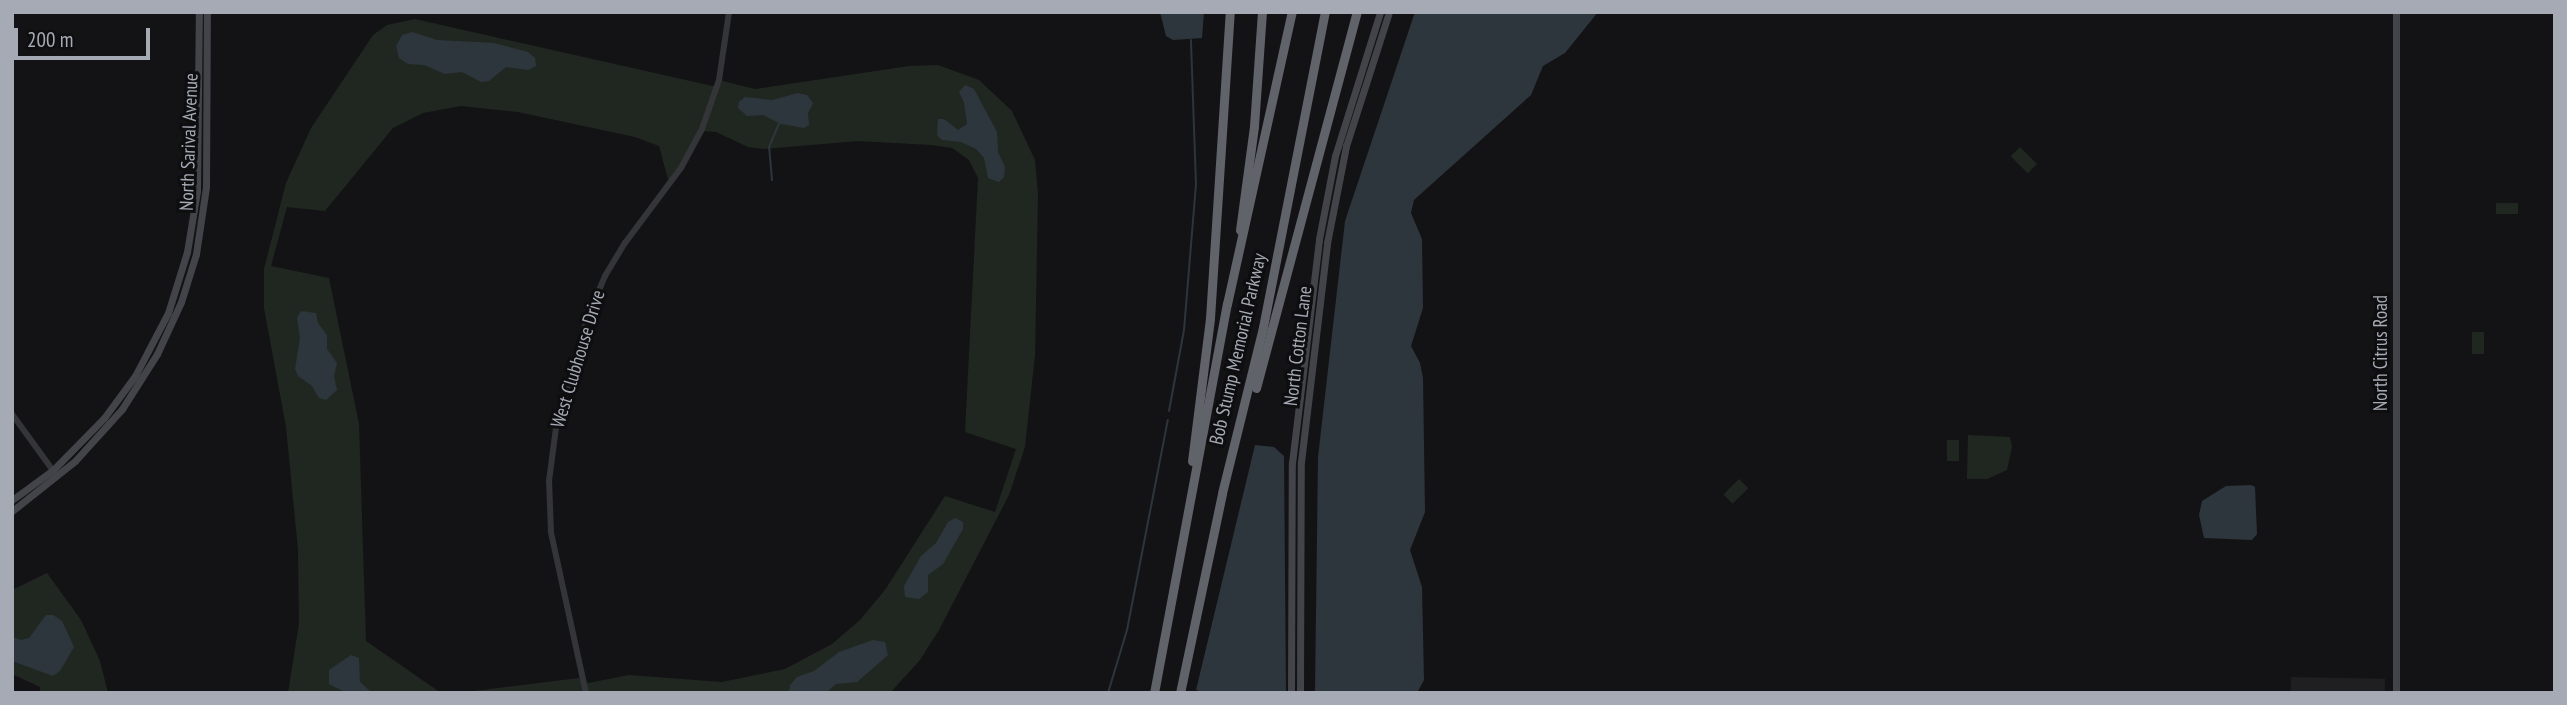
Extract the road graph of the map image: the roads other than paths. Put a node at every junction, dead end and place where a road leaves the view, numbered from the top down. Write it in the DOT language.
graph roads {
  1 [pos="199,12"];
  2 [pos="207,12"];
  3 [pos="729,12"];
  4 [pos="1230,12"];
  5 [pos="1262,12"];
  6 [pos="1292,12"];
  7 [pos="1327,12"];
  8 [pos="1357,12"];
  9 [pos="1380,12"];
  10 [pos="1389,12"];
  11 [pos="2396,12"];
  12 [pos="1227,304"];
  13 [pos="12,414"];
  14 [pos="55,473"];
  15 [pos="12,500"];
  16 [pos="1190,501"];
  17 [pos="12,511"];
  18 [pos="1218,518"];
  19 [pos="586,693"];
  20 [pos="1154,693"];
  21 [pos="1180,693"];
  22 [pos="1291,693"];
  23 [pos="1300,693"];
  24 [pos="2396,693"];
  1 -- 14 [label="main road, North Sarival Avenue"];
  2 -- 14 [label="main road, North Sarival Avenue"];
  3 -- 19 [label="street, West Clubhouse Drive"];
  4 -- 16 [label="highway"];
  5 -- 12 [label="highway"];
  6 -- 12 [label="highway, Bob Stump Memorial Parkway"];
  7 -- 18 [label="highway, Bob Stump Memorial Parkway"];
  8 -- 18 [label="highway"];
  9 -- 22 [label="main road, North Cotton Lane"];
  10 -- 23 [label="main road, North Cotton Lane"];
  11 -- 24 [label="main road, North Citrus Road"];
  12 -- 16 [label="highway, Bob Stump Memorial Parkway"];
  13 -- 14 [label="street"];
  14 -- 15 [label="main road"];
  14 -- 17 [label="main road"];
  16 -- 20 [label="highway, Bob Stump Memorial Parkway"];
  18 -- 21 [label="highway, Bob Stump Memorial Parkway"];
}
